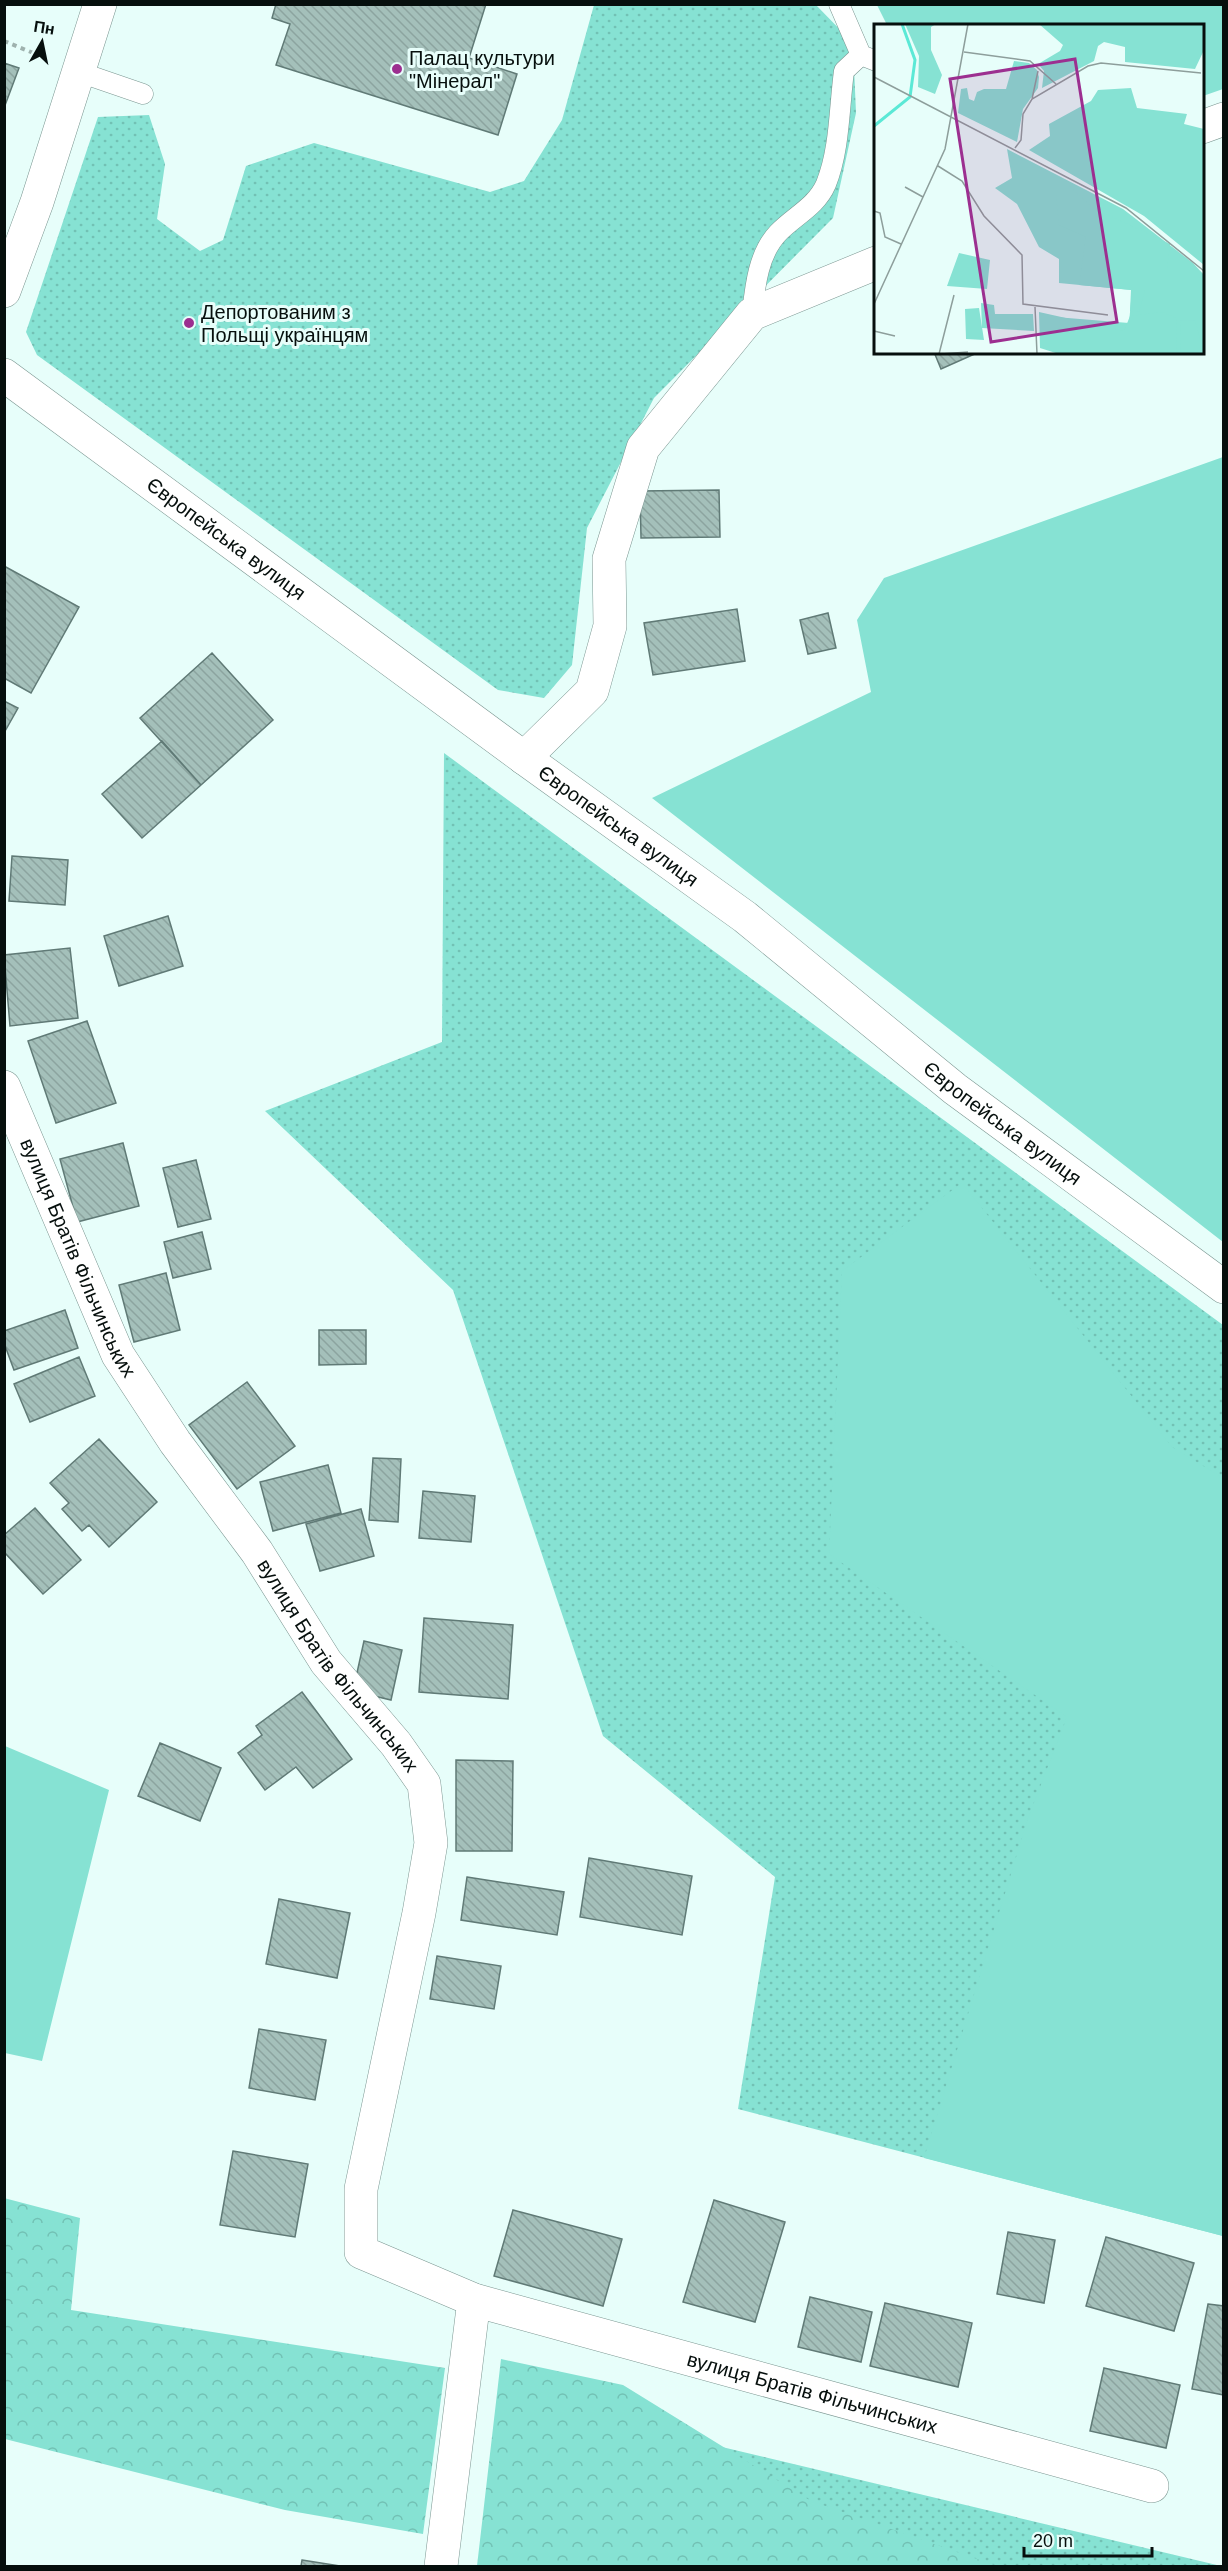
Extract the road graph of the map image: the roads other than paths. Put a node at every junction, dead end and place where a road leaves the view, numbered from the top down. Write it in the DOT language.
graph roads {
  1 [pos="100,4"];
  2 [pos="839,4"];
  3 [pos="868,58"];
  4 [pos="79,72"];
  5 [pos="143,94"];
  6 [pos="1224,118"];
  7 [pos="1204,127"];
  8 [pos="874,264"];
  9 [pos="4,291"];
  10 [pos="752,314"];
  11 [pos="4,375"];
  12 [pos="524,758"];
  13 [pos="4,1087"];
  14 [pos="1224,1287"];
  15 [pos="474,2300"];
  16 [pos="1152,2486"];
  17 [pos="441,2566"];
  1 -- 4 [label="street"];
  2 -- 3 [label="lane"];
  3 -- 10 [label="lane"];
  4 -- 5 [label="lane"];
  4 -- 9 [label="street"];
  6 -- 7 [label="street"];
  8 -- 10 [label="street"];
  10 -- 12 [label="street"];
  11 -- 12 [label="street, Європейська вулиця"];
  12 -- 14 [label="street, Європейська вулиця"];
  13 -- 15 [label="street, вулиця Братів Фільчинських"];
  15 -- 16 [label="street, вулиця Братів Фільчинських"];
  15 -- 17 [label="street"];
}
